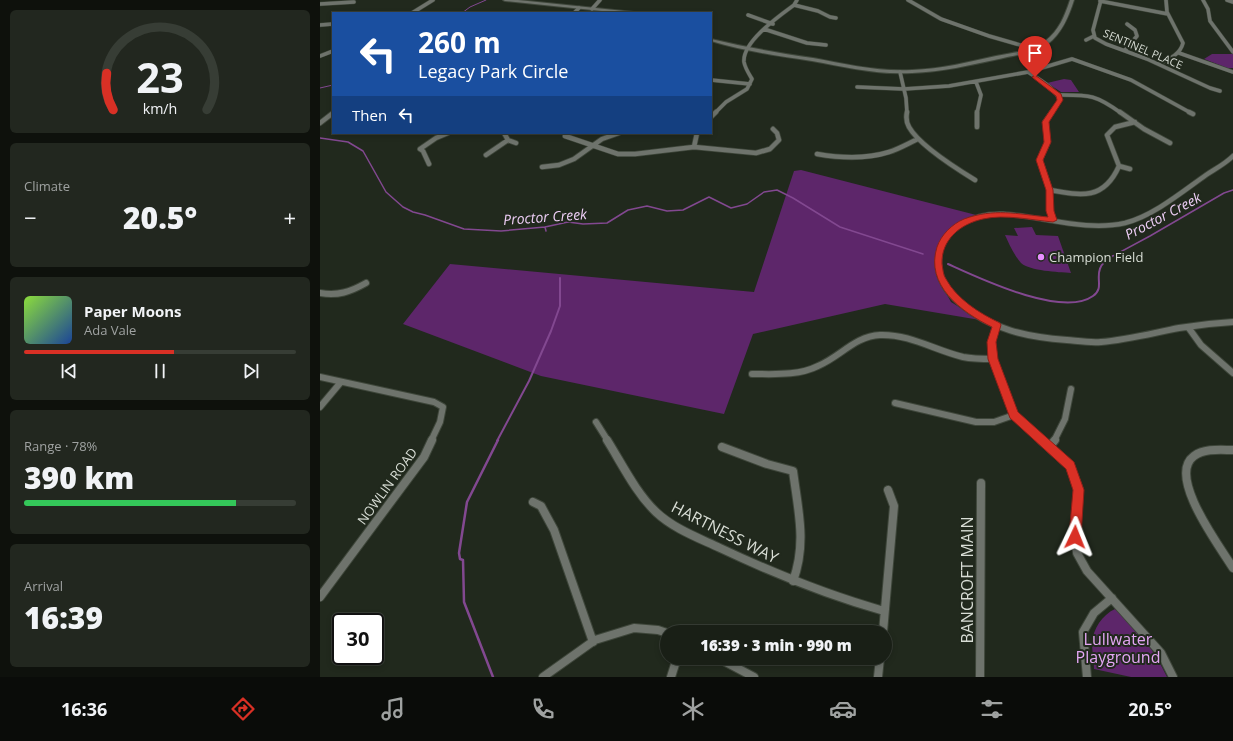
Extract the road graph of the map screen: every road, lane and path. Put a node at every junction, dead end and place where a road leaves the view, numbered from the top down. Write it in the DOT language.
graph roads {
  1 [pos="323,0"];
  2 [pos="433,0"];
  3 [pos="506,0"];
  4 [pos="600,0"];
  5 [pos="798,0"];
  6 [pos="908,0"];
  7 [pos="1072,0"];
  8 [pos="1100,0"];
  9 [pos="1166,0"];
  10 [pos="1203,0"];
  11 [pos="1227,0"];
  12 [pos="354,2"];
  13 [pos="1233,2"];
  14 [pos="320,4"];
  15 [pos="795,5"];
  16 [pos="579,8"];
  17 [pos="592,8"];
  18 [pos="414,12"];
  19 [pos="575,12"];
  20 [pos="626,12"];
  21 [pos="1168,14"];
  22 [pos="748,16"];
  23 [pos="836,18"];
  24 [pos="332,24"];
  25 [pos="772,24"];
  26 [pos="1127,24"];
  27 [pos="320,25"];
  28 [pos="766,29"];
  29 [pos="1094,36"];
  30 [pos="712,40"];
  31 [pos="1086,40"];
  32 [pos="826,45"];
  33 [pos="748,49"];
  34 [pos="1034,49"];
  35 [pos="332,50"];
  36 [pos="1125,50"];
  37 [pos="1233,52"];
  38 [pos="1179,53"];
  39 [pos="320,56"];
  40 [pos="1158,64"];
  41 [pos="900,72"];
  42 [pos="1028,72"];
  43 [pos="1233,72"];
  44 [pos="712,80"];
  45 [pos="976,82"];
  46 [pos="750,84"];
  47 [pos="857,86"];
  48 [pos="904,89"];
  49 [pos="1220,91"];
  50 [pos="1058,95"];
  51 [pos="332,114"];
  52 [pos="1193,114"];
  53 [pos="712,116"];
  54 [pos="1135,122"];
  55 [pos="320,123"];
  56 [pos="977,127"];
  57 [pos="774,130"];
  58 [pos="446,134"];
  59 [pos="505,134"];
  60 [pos="616,134"];
  61 [pos="697,134"];
  62 [pos="565,136"];
  63 [pos="918,139"];
  64 [pos="508,140"];
  65 [pos="516,143"];
  66 [pos="1170,143"];
  67 [pos="592,146"];
  68 [pos="694,148"];
  69 [pos="817,154"];
  70 [pos="486,155"];
  71 [pos="1233,156"];
  72 [pos="429,164"];
  73 [pos="1119,166"];
  74 [pos="542,167"];
  75 [pos="1130,169"];
  76 [pos="975,180"];
  77 [pos="1050,190"];
  78 [pos="1053,220"];
  79 [pos="366,283"];
  80 [pos="320,293"];
  81 [pos="1233,322"];
  82 [pos="996,325"];
  83 [pos="1188,327"];
  84 [pos="993,359"];
  85 [pos="1233,373"];
  86 [pos="752,374"];
  87 [pos="320,377"];
  88 [pos="341,382"];
  89 [pos="1071,389"];
  90 [pos="895,404"];
  91 [pos="320,407"];
  92 [pos="1014,415"];
  93 [pos="596,422"];
  94 [pos="1050,446"];
  95 [pos="722,447"];
  96 [pos="1233,450"];
  97 [pos="981,483"];
  98 [pos="888,490"];
  99 [pos="533,502"];
  100 [pos="1233,568"];
  101 [pos="793,581"];
  102 [pos="320,597"];
  103 [pos="1112,598"];
  104 [pos="884,611"];
  105 [pos="883,625"];
  106 [pos="660,631"];
  107 [pos="593,642"];
  108 [pos="675,665"];
  109 [pos="731,665"];
  110 [pos="879,665"];
  111 [pos="543,677"];
  112 [pos="671,677"];
  113 [pos="754,677"];
  114 [pos="878,677"];
  115 [pos="980,677"];
  116 [pos="1087,677"];
  117 [pos="1173,677"];
  1 -- 14 [label="street"];
  2 -- 18 [label="street"];
  3 -- 16 [label="street"];
  4 -- 17 [label="street"];
  5 -- 15 [label="street"];
  6 -- 34 [label="street"];
  7 -- 34 [label="street"];
  8 -- 21 [label="street"];
  8 -- 29 [label="street, SENTINEL PLACE"];
  9 -- 21 [label="street"];
  10 -- 37 [label="street"];
  11 -- 13 [label="street"];
  12 -- 14 [label="street"];
  15 -- 23 [label="street"];
  15 -- 25 [label="street"];
  16 -- 17 [label="street"];
  16 -- 19 [label="street"];
  17 -- 20 [label="street"];
  21 -- 38 [label="street"];
  22 -- 25 [label="street"];
  24 -- 27 [label="street"];
  25 -- 28 [label="street"];
  26 -- 36 [label="street"];
  28 -- 32 [label="street"];
  28 -- 33 [label="street"];
  29 -- 31 [label="street"];
  29 -- 36 [label="street, SENTINEL PLACE"];
  30 -- 33 [label="street"];
  33 -- 41 [label="street"];
  33 -- 46 [label="street"];
  34 -- 41 [label="street"];
  35 -- 39 [label="street"];
  36 -- 40 [label="street, SENTINEL PLACE"];
  38 -- 40 [label="street"];
  38 -- 43 [label="street"];
  40 -- 49 [label="street, SENTINEL PLACE"];
  41 -- 48 [label="street"];
  42 -- 45 [label="street"];
  42 -- 50 [label="street"];
  42 -- 52 [label="street"];
  44 -- 46 [label="street"];
  45 -- 48 [label="street"];
  45 -- 56 [label="street"];
  46 -- 53 [label="street"];
  47 -- 48 [label="street"];
  48 -- 63 [label="street"];
  50 -- 54 [label="street"];
  50 -- 77 [label="street"];
  51 -- 55 [label="street"];
  54 -- 66 [label="street"];
  54 -- 73 [label="street"];
  57 -- 68 [label="street"];
  58 -- 72 [label="street"];
  59 -- 64 [label="street"];
  60 -- 67 [label="street"];
  61 -- 68 [label="street"];
  62 -- 67 [label="street"];
  63 -- 69 [label="street"];
  63 -- 76 [label="street"];
  64 -- 65 [label="street"];
  64 -- 70 [label="street"];
  67 -- 68 [label="street"];
  67 -- 74 [label="street"];
  71 -- 78 [label="street"];
  73 -- 75 [label="street"];
  73 -- 77 [label="street"];
  77 -- 78 [label="street"];
  78 -- 82 [label="street"];
  79 -- 80 [label="street"];
  81 -- 83 [label="street"];
  82 -- 83 [label="street"];
  82 -- 84 [label="street"];
  83 -- 85 [label="street"];
  84 -- 86 [label="street"];
  84 -- 92 [label="street"];
  87 -- 88 [label="street, NOWLIN ROAD"];
  88 -- 91 [label="street"];
  88 -- 102 [label="street, NOWLIN ROAD"];
  89 -- 94 [label="street"];
  90 -- 92 [label="street"];
  92 -- 94 [label="street"];
  93 -- 101 [label="street, HARTNESS WAY"];
  94 -- 103 [label="street"];
  95 -- 101 [label="street"];
  96 -- 100 [label="street"];
  97 -- 115 [label="street, BANCROFT MAIN"];
  98 -- 104 [label="street"];
  99 -- 107 [label="street"];
  101 -- 104 [label="street, HARTNESS WAY"];
  103 -- 116 [label="street"];
  103 -- 117 [label="street"];
  104 -- 105 [label="street"];
  106 -- 107 [label="street"];
  107 -- 111 [label="street"];
  108 -- 112 [label="street"];
  109 -- 113 [label="street"];
  110 -- 114 [label="street"];
}
